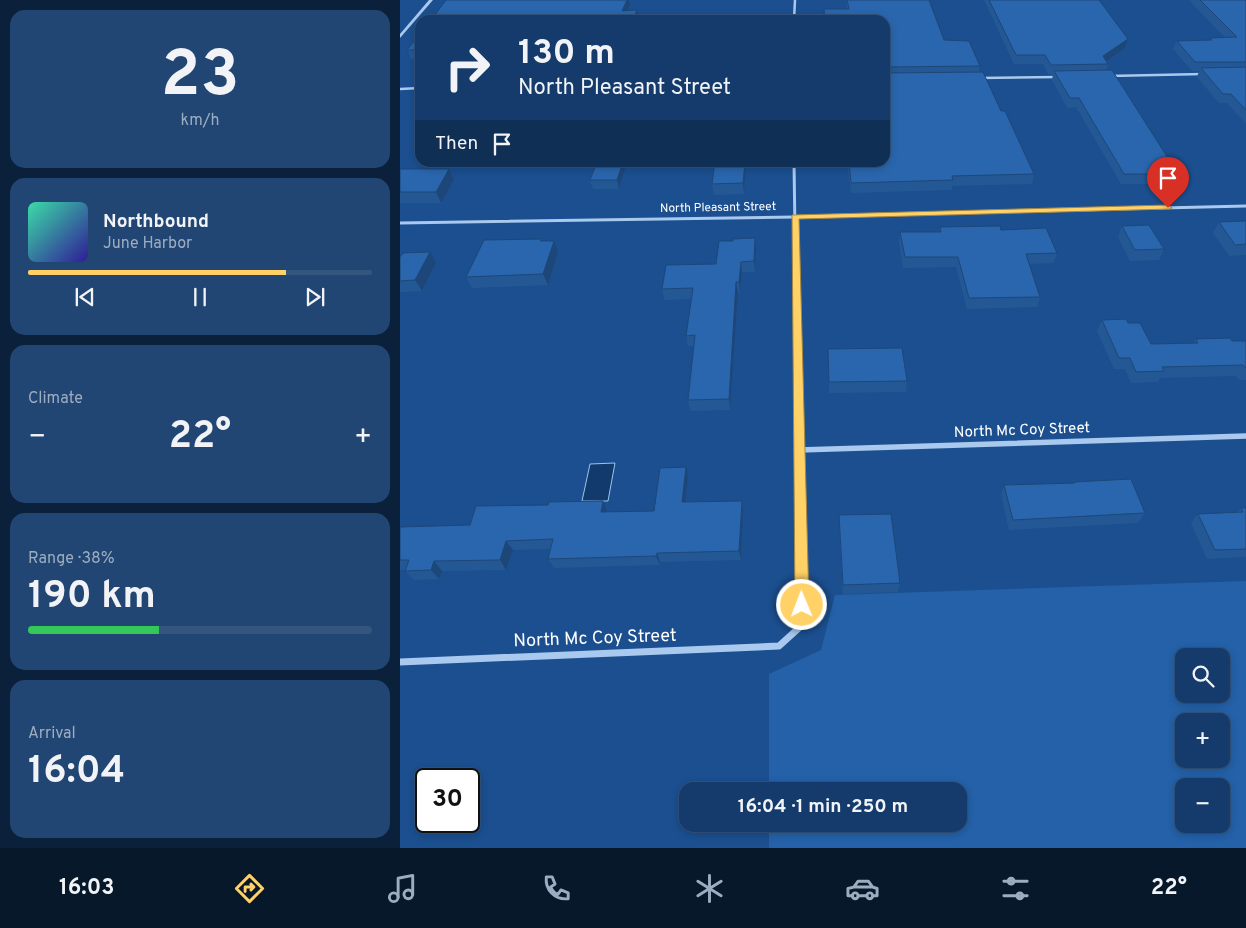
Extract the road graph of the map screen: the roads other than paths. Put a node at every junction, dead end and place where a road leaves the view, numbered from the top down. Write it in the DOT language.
graph roads {
  1 [pos="431,0"];
  2 [pos="795,0"];
  3 [pos="418,15"];
  4 [pos="794,15"];
  5 [pos="415,19"];
  6 [pos="400,37"];
  7 [pos="1206,74"];
  8 [pos="1066,76"];
  9 [pos="1106,76"];
  10 [pos="976,78"];
  11 [pos="415,88"];
  12 [pos="400,89"];
  13 [pos="794,167"];
  14 [pos="1246,206"];
  15 [pos="795,217"];
  16 [pos="400,223"];
  17 [pos="1246,436"];
  18 [pos="799,450"];
  19 [pos="400,662"];
  1 -- 3 [label="street"];
  2 -- 4 [label="street"];
  5 -- 6 [label="street"];
  7 -- 9 [label="street"];
  8 -- 10 [label="street"];
  11 -- 12 [label="street"];
  13 -- 15 [label="street"];
  14 -- 15 [label="street, North Pleasant Street"];
  15 -- 16 [label="street, North Pleasant Street"];
  15 -- 18 [label="street"];
  17 -- 18 [label="street, North Mc Coy Street"];
  18 -- 19 [label="street, North Mc Coy Street"];
}
